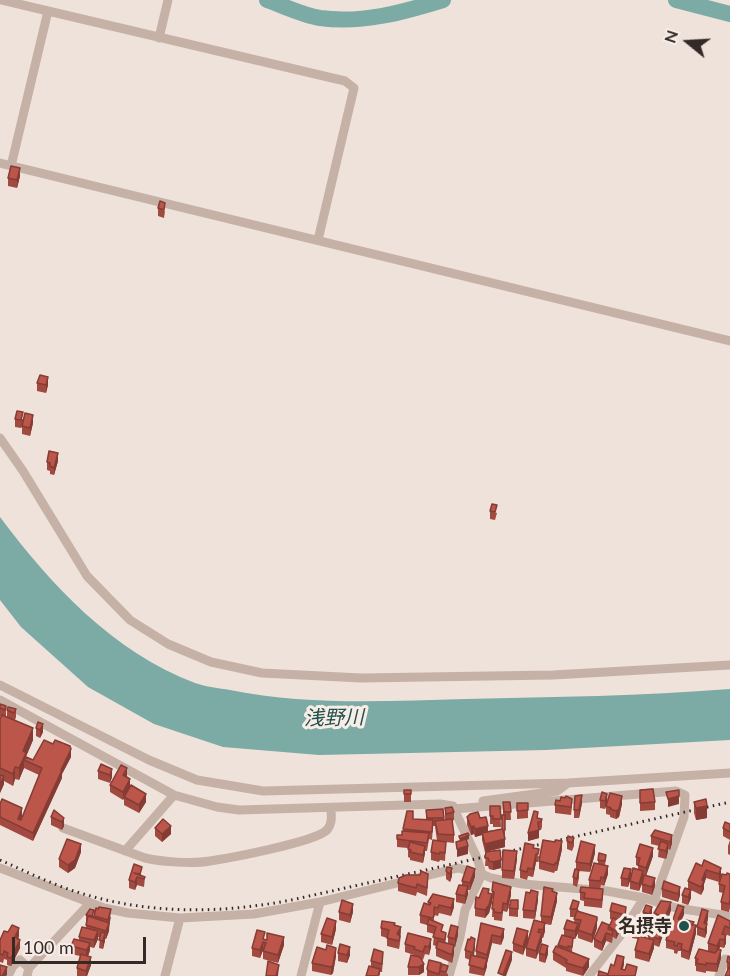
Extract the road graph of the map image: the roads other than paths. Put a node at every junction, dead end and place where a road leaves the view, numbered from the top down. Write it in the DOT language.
graph roads {
  1 [pos="2,0"];
  2 [pos="168,0"];
  3 [pos="48,11"];
  4 [pos="159,38"];
  5 [pos="0,163"];
  6 [pos="11,166"];
  7 [pos="318,240"];
  8 [pos="730,341"];
  9 [pos="0,438"];
  10 [pos="730,665"];
  11 [pos="0,685"];
  12 [pos="0,700"];
  13 [pos="730,773"];
  14 [pos="568,783"];
  15 [pos="174,795"];
  16 [pos="331,808"];
  17 [pos="454,808"];
  18 [pos="63,828"];
  19 [pos="125,851"];
  20 [pos="0,868"];
  21 [pos="482,874"];
  22 [pos="644,898"];
  23 [pos="654,901"];
  24 [pos="320,902"];
  25 [pos="90,903"];
  26 [pos="730,916"];
  27 [pos="180,918"];
  28 [pos="725,959"];
  29 [pos="28,972"];
  30 [pos="8,976"];
  31 [pos="165,976"];
  32 [pos="301,976"];
  33 [pos="449,976"];
  34 [pos="589,976"];
  35 [pos="719,976"];
  1 -- 3 [label="street"];
  2 -- 4 [label="street"];
  3 -- 4 [label="street"];
  3 -- 6 [label="street"];
  4 -- 7 [label="street"];
  5 -- 6 [label="street"];
  6 -- 7 [label="street"];
  7 -- 8 [label="street"];
  9 -- 10 [label="street"];
  11 -- 14 [label="street"];
  12 -- 15 [label="street"];
  13 -- 14 [label="street"];
  14 -- 17 [label="street"];
  15 -- 16 [label="street"];
  15 -- 19 [label="street"];
  16 -- 17 [label="street"];
  16 -- 19 [label="street"];
  17 -- 21 [label="street"];
  17 -- 23 [label="street"];
  18 -- 19 [label="street"];
  20 -- 25 [label="street"];
  21 -- 22 [label="street"];
  21 -- 24 [label="street"];
  21 -- 33 [label="street"];
  22 -- 23 [label="street"];
  22 -- 34 [label="street"];
  23 -- 26 [label="street"];
  24 -- 27 [label="street"];
  24 -- 32 [label="street"];
  25 -- 27 [label="street"];
  25 -- 29 [label="street"];
  27 -- 31 [label="street"];
  28 -- 35 [label="street"];
  29 -- 30 [label="street"];
}
